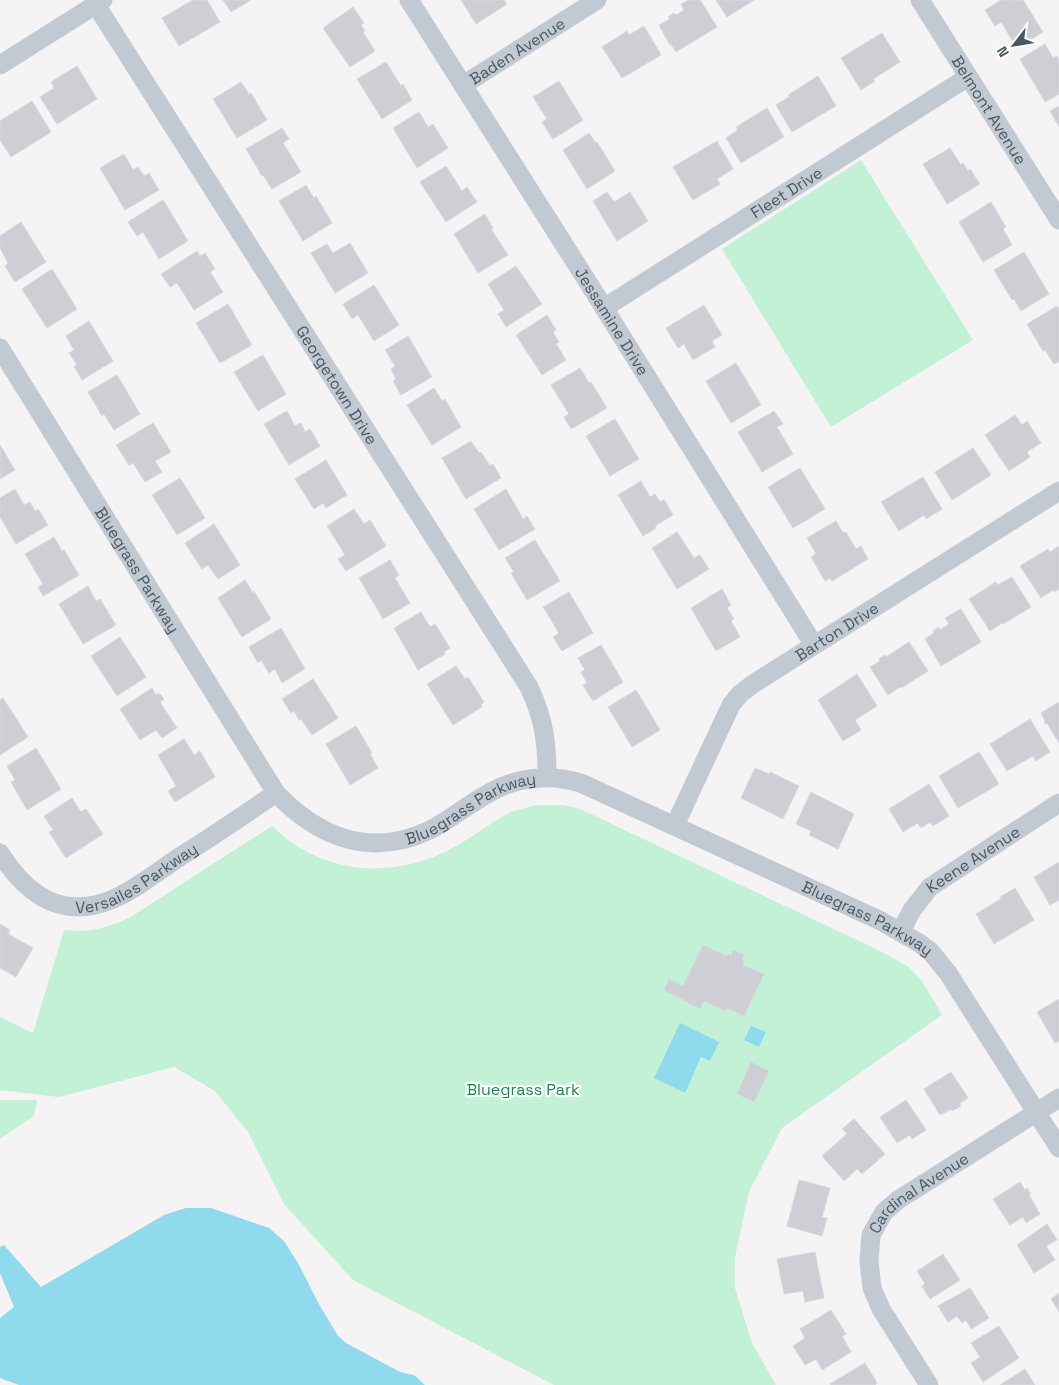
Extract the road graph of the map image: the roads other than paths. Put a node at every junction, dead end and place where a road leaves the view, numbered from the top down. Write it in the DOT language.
graph roads {
  1 [pos="409,0"];
  2 [pos="597,0"];
  3 [pos="920,0"];
  4 [pos="99,2"];
  5 [pos="0,65"];
  6 [pos="968,77"];
  7 [pos="463,85"];
  8 [pos="1059,220"];
  9 [pos="604,308"];
  10 [pos="0,348"];
  11 [pos="1059,491"];
  12 [pos="814,645"];
  13 [pos="547,777"];
  14 [pos="276,793"];
  15 [pos="1059,803"];
  16 [pos="675,825"];
  17 [pos="0,853"];
  18 [pos="902,931"];
  19 [pos="1059,1098"];
  20 [pos="1036,1112"];
  21 [pos="1059,1148"];
  22 [pos="928,1385"];
  1 -- 7 [label="street, Jessamine Drive"];
  2 -- 7 [label="street, Baden Avenue"];
  3 -- 6 [label="street, Belmont Avenue"];
  4 -- 5 [label="street"];
  4 -- 13 [label="street, Georgetown Drive"];
  6 -- 8 [label="street, Belmont Avenue"];
  6 -- 9 [label="street, Fleet Drive"];
  7 -- 9 [label="street, Jessamine Drive"];
  9 -- 12 [label="street, Jessamine Drive"];
  10 -- 14 [label="street, Bluegrass Parkway"];
  11 -- 12 [label="street, Barton Drive"];
  12 -- 16 [label="street, Barton Drive"];
  13 -- 14 [label="street, Bluegrass Parkway"];
  13 -- 16 [label="street, Bluegrass Parkway"];
  14 -- 17 [label="street, Versailes Parkway"];
  15 -- 18 [label="street, Keene Avenue"];
  16 -- 18 [label="street, Bluegrass Parkway"];
  18 -- 20 [label="street, Bluegrass Parkway"];
  19 -- 20 [label="street, Cardinal Avenue"];
  20 -- 21 [label="street, Bluegrass Parkway"];
  20 -- 22 [label="street, Cardinal Avenue"];
}
